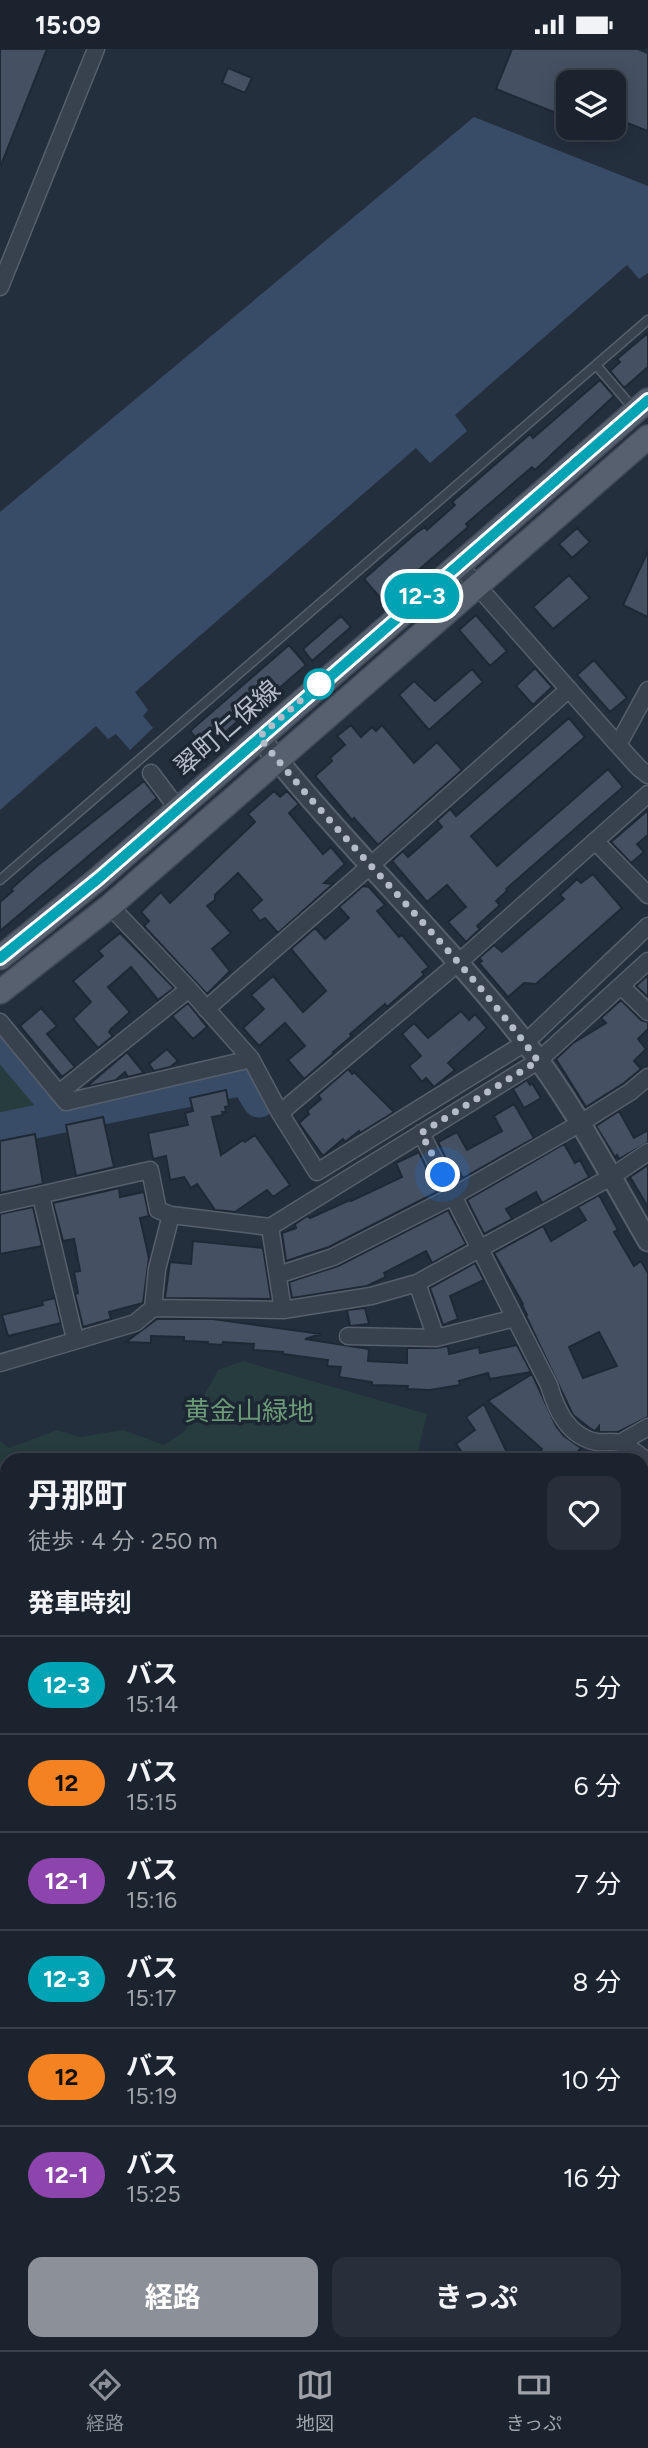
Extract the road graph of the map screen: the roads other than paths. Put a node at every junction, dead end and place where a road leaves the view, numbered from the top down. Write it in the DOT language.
graph roads {
  1 [pos="96,49"];
  2 [pos="0,287"];
  3 [pos="648,320"];
  4 [pos="596,365"];
  5 [pos="641,405"];
  6 [pos="648,437"];
  7 [pos="458,564"];
  8 [pos="477,586"];
  9 [pos="569,689"];
  10 [pos="648,690"];
  11 [pos="259,737"];
  12 [pos="618,745"];
  13 [pos="277,760"];
  14 [pos="151,773"];
  15 [pos="648,775"];
  16 [pos="648,794"];
  17 [pos="178,809"];
  18 [pos="595,841"];
  19 [pos="370,866"];
  20 [pos="0,880"];
  21 [pos="648,895"];
  22 [pos="110,906"];
  23 [pos="648,926"];
  24 [pos="0,958"];
  25 [pos="648,961"];
  26 [pos="458,963"];
  27 [pos="621,986"];
  28 [pos="189,989"];
  29 [pos="0,992"];
  30 [pos="206,1009"];
  31 [pos="648,1012"];
  32 [pos="0,1022"];
  33 [pos="525,1043"];
  34 [pos="251,1059"];
  35 [pos="538,1061"];
  36 [pos="648,1077"];
  37 [pos="59,1093"];
  38 [pos="280,1113"];
  39 [pos="579,1124"];
  40 [pos="421,1133"];
  41 [pos="648,1152"];
  42 [pos="611,1177"];
  43 [pos="41,1196"];
  44 [pos="453,1196"];
  45 [pos="0,1204"];
  46 [pos="170,1215"];
  47 [pos="270,1227"];
  48 [pos="648,1241"];
  49 [pos="481,1249"];
  50 [pos="278,1275"];
  51 [pos="417,1283"];
  52 [pos="153,1308"];
  53 [pos="283,1310"];
  54 [pos="515,1318"];
  55 [pos="348,1336"];
  56 [pos="436,1338"];
  57 [pos="75,1339"];
  58 [pos="0,1363"];
  59 [pos="648,1427"];
  60 [pos="620,1443"];
  61 [pos="636,1453"];
  1 -- 2 [label="street"];
  3 -- 4 [label="lane"];
  4 -- 5 [label="lane"];
  4 -- 20 [label="lane"];
  5 -- 7 [label="main road, 翠町仁保線"];
  6 -- 8 [label="main road"];
  7 -- 8 [label="street"];
  7 -- 11 [label="main road, 翠町仁保線"];
  8 -- 9 [label="street"];
  8 -- 13 [label="main road"];
  9 -- 12 [label="street"];
  9 -- 19 [label="street"];
  10 -- 12 [label="street"];
  11 -- 13 [label="street"];
  11 -- 17 [label="main road, 翠町仁保線"];
  12 -- 15 [label="street"];
  13 -- 19 [label="street"];
  13 -- 22 [label="main road"];
  14 -- 17 [label="street"];
  16 -- 18 [label="street"];
  17 -- 24 [label="main road, 翠町仁保線"];
  18 -- 21 [label="street"];
  18 -- 26 [label="street"];
  19 -- 26 [label="street"];
  19 -- 30 [label="street"];
  22 -- 28 [label="street"];
  22 -- 29 [label="main road"];
  23 -- 33 [label="street"];
  25 -- 27 [label="street"];
  26 -- 33 [label="street"];
  26 -- 38 [label="street"];
  27 -- 31 [label="street"];
  27 -- 35 [label="street"];
  28 -- 30 [label="street"];
  28 -- 37 [label="street"];
  30 -- 34 [label="street"];
  32 -- 37 [label="street"];
  33 -- 35 [label="street"];
  33 -- 38 [label="street"];
  34 -- 37 [label="street"];
  34 -- 38 [label="street"];
  35 -- 39 [label="street"];
  35 -- 40 [label="street"];
  36 -- 39 [label="street"];
  39 -- 42 [label="street"];
  39 -- 44 [label="street"];
  40 -- 44 [label="street"];
  40 -- 47 [label="street"];
  41 -- 42 [label="street"];
  42 -- 48 [label="street"];
  42 -- 49 [label="street"];
  43 -- 45 [label="street"];
  43 -- 46 [label="street"];
  43 -- 57 [label="street"];
  44 -- 49 [label="street"];
  44 -- 50 [label="street"];
  46 -- 47 [label="street"];
  46 -- 52 [label="street"];
  47 -- 50 [label="street"];
  49 -- 51 [label="street"];
  49 -- 54 [label="street"];
  50 -- 53 [label="street"];
  51 -- 53 [label="street"];
  51 -- 56 [label="street"];
  52 -- 53 [label="street"];
  52 -- 57 [label="street"];
  54 -- 56 [label="street"];
  54 -- 60 [label="street"];
  55 -- 56 [label="street"];
  57 -- 58 [label="street"];
  59 -- 60 [label="street"];
  60 -- 61 [label="street"];
}
